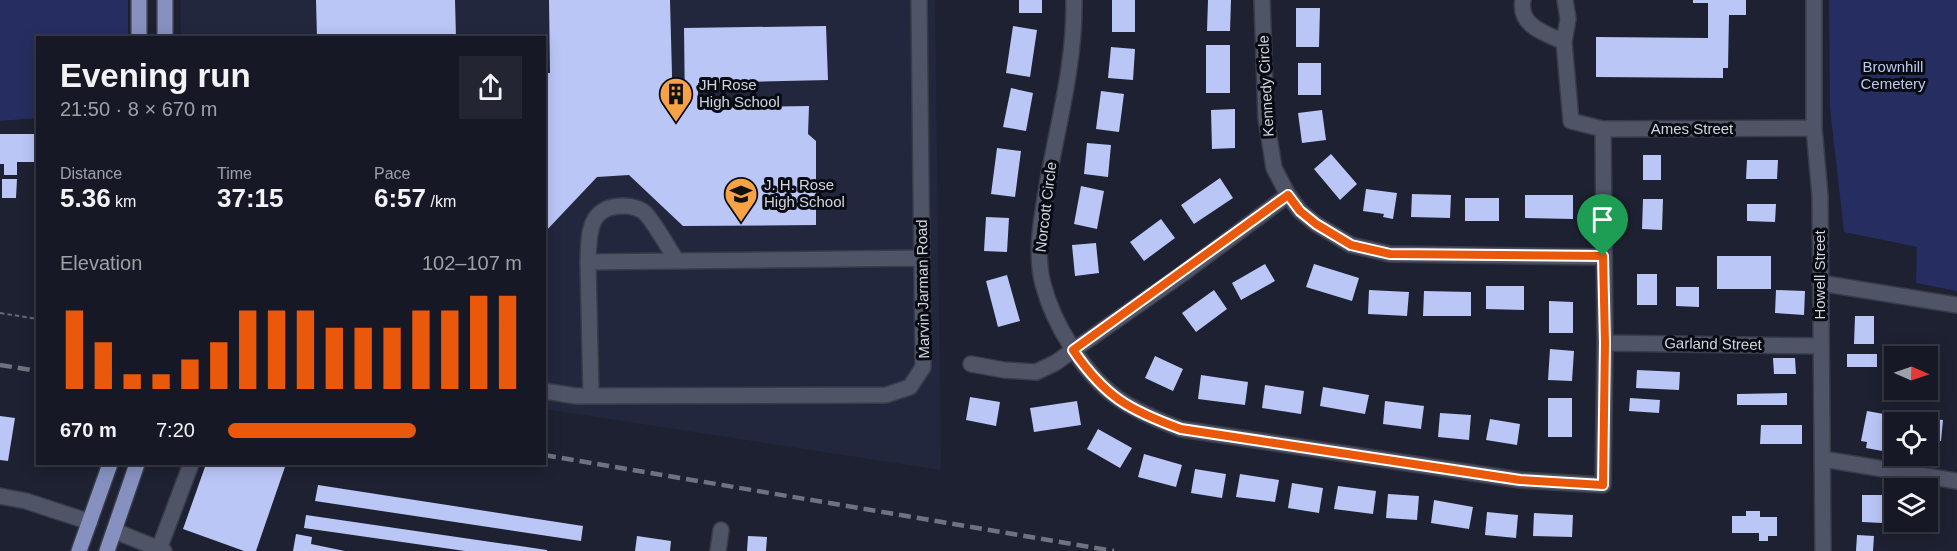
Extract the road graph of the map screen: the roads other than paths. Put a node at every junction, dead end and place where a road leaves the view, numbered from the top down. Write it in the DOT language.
graph roads {
  1 [pos="139,0"];
  2 [pos="165,0"];
  3 [pos="919,0"];
  4 [pos="1074,0"];
  5 [pos="1262,0"];
  6 [pos="1523,0"];
  7 [pos="1565,0"];
  8 [pos="1814,0"];
  9 [pos="139,36"];
  10 [pos="165,36"];
  11 [pos="1564,42"];
  12 [pos="1814,128"];
  13 [pos="1603,129"];
  14 [pos="1288,195"];
  15 [pos="1603,256"];
  16 [pos="922,258"];
  17 [pos="677,261"];
  18 [pos="588,262"];
  19 [pos="1820,283"];
  20 [pos="1957,305"];
  21 [pos="1605,343"];
  22 [pos="1821,346"];
  23 [pos="1073,350"];
  24 [pos="971,364"];
  25 [pos="546,390"];
  26 [pos="591,396"];
  27 [pos="1823,459"];
  28 [pos="110,465"];
  29 [pos="137,465"];
  30 [pos="191,465"];
  31 [pos="1957,482"];
  32 [pos="0,496"];
  33 [pos="90,522"];
  34 [pos="721,530"];
  35 [pos="115,531"];
  36 [pos="161,550"];
  37 [pos="79,551"];
  38 [pos="107,551"];
  39 [pos="718,551"];
  40 [pos="1823,551"];
  1 -- 9 [label="main road"];
  2 -- 10 [label="main road"];
  3 -- 16 [label="street, Marvin Jarman Road"];
  4 -- 23 [label="street, Norcott Circle"];
  5 -- 14 [label="street, Kennedy Circle"];
  6 -- 11 [label="street"];
  7 -- 11 [label="street"];
  8 -- 12 [label="street, Howell Street"];
  11 -- 13 [label="street, Ames Street"];
  12 -- 13 [label="street, Ames Street"];
  12 -- 19 [label="street, Howell Street"];
  13 -- 15 [label="street"];
  14 -- 15 [label="street, Kennedy Circle"];
  14 -- 23 [label="street"];
  15 -- 21 [label="street"];
  16 -- 17 [label="street"];
  16 -- 26 [label="street, Marvin Jarman Road"];
  17 -- 18 [label="street"];
  17 -- 18 [label="street"];
  18 -- 26 [label="street"];
  19 -- 20 [label="street"];
  19 -- 22 [label="street, Howell Street"];
  21 -- 22 [label="street, Garland Street"];
  21 -- 23 [label="street, Norcott Circle"];
  22 -- 27 [label="street, Howell Street"];
  23 -- 24 [label="street"];
  25 -- 26 [label="street, Marvin Jarman Road"];
  27 -- 31 [label="street"];
  27 -- 40 [label="street, Howell Street"];
  28 -- 33 [label="main road"];
  29 -- 35 [label="main road"];
  30 -- 36 [label="street"];
  32 -- 33 [label="street"];
  33 -- 35 [label="main road"];
  33 -- 37 [label="main road"];
  34 -- 39 [label="street"];
  35 -- 36 [label="street"];
  35 -- 38 [label="main road"];
}
